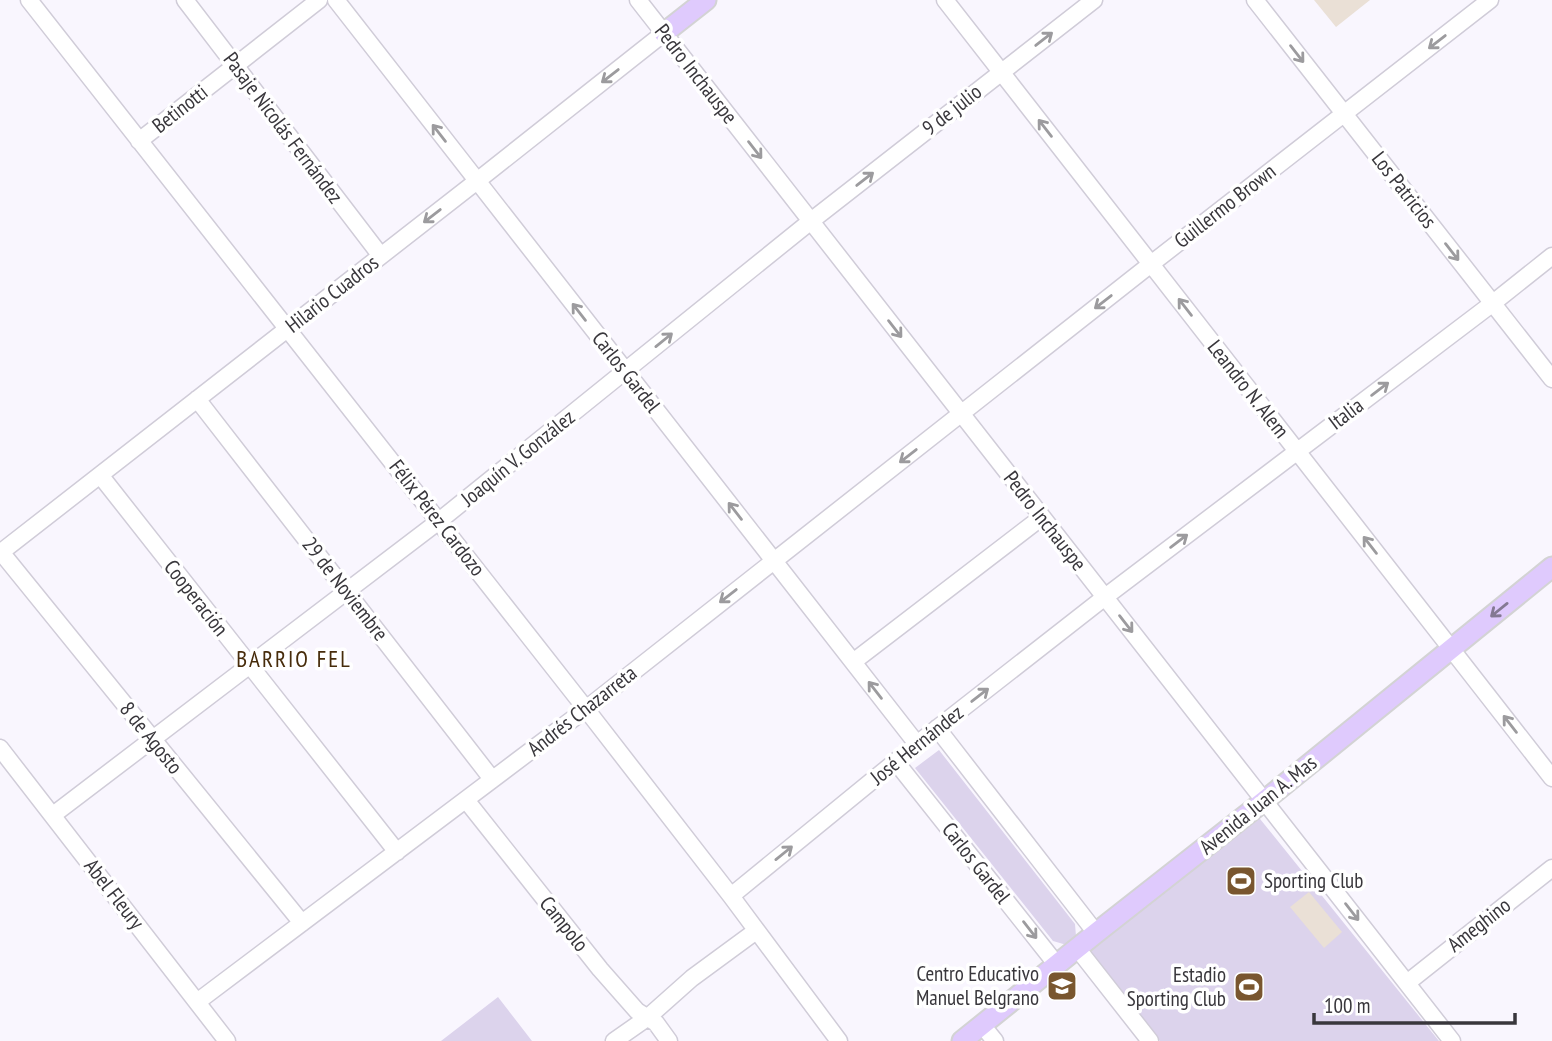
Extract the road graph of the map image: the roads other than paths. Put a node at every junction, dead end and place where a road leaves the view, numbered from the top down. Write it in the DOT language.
graph roads {
  1 [pos="29,0"];
  2 [pos="185,0"];
  3 [pos="319,0"];
  4 [pos="336,0"];
  5 [pos="638,0"];
  6 [pos="706,0"];
  7 [pos="945,0"];
  8 [pos="1094,0"];
  9 [pos="1255,0"];
  10 [pos="1490,0"];
  11 [pos="664,33"];
  12 [pos="235,66"];
  13 [pos="1001,72"];
  14 [pos="1344,114"];
  15 [pos="139,141"];
  16 [pos="477,181"];
  17 [pos="811,221"];
  18 [pos="381,256"];
  19 [pos="1552,256"];
  20 [pos="1151,264"];
  21 [pos="1493,303"];
  22 [pos="288,328"];
  23 [pos="626,371"];
  24 [pos="1552,379"];
  25 [pos="197,399"];
  26 [pos="961,414"];
  27 [pos="1297,451"];
  28 [pos="100,475"];
  29 [pos="1042,517"];
  30 [pos="439,521"];
  31 [pos="1,553"];
  32 [pos="774,560"];
  33 [pos="1552,567"];
  34 [pos="346,591"];
  35 [pos="1105,597"];
  36 [pos="1451,648"];
  37 [pos="853,663"];
  38 [pos="249,665"];
  39 [pos="586,709"];
  40 [pos="937,728"];
  41 [pos="151,739"];
  42 [pos="917,744"];
  43 [pos="0,748"];
  44 [pos="896,762"];
  45 [pos="1552,778"];
  46 [pos="492,779"];
  47 [pos="466,800"];
  48 [pos="1264,801"];
  49 [pos="53,815"];
  50 [pos="397,852"];
  51 [pos="1552,868"];
  52 [pos="731,896"];
  53 [pos="302,923"];
  54 [pos="756,931"];
  55 [pos="1096,933"];
  56 [pos="1077,948"];
  57 [pos="1057,965"];
  58 [pos="1407,983"];
  59 [pos="197,1002"];
  60 [pos="647,1018"];
  61 [pos="982,1025"];
  62 [pos="227,1041"];
  63 [pos="614,1041"];
  64 [pos="669,1041"];
  65 [pos="839,1041"];
  66 [pos="962,1041"];
  67 [pos="995,1041"];
  68 [pos="1150,1041"];
  69 [pos="1452,1041"];
  1 -- 15 [label="street, Félix Pérez Cardozo"];
  2 -- 12 [label="street, Pasaje Nicolás Fernández"];
  3 -- 12 [label="street, Betinotti"];
  16 -- 4 [label="street, Carlos Gardel, one-way"];
  5 -- 11 [label="street, Pedro Inchauspe"];
  6 -- 11 [label="main road"];
  7 -- 13 [label="street, Leandro N. Alem"];
  13 -- 8 [label="street, 9 de julio, one-way"];
  9 -- 14 [label="street, Los Patricios, one-way"];
  10 -- 14 [label="street, Guillermo Brown, one-way"];
  11 -- 16 [label="street, Hilario Cuadros, one-way"];
  11 -- 17 [label="street, Pedro Inchauspe, one-way"];
  12 -- 15 [label="street, Betinotti"];
  12 -- 18 [label="street, Pasaje Nicolás Fernández"];
  17 -- 13 [label="street, 9 de julio, one-way"];
  20 -- 13 [label="street, Leandro N. Alem, one-way"];
  14 -- 20 [label="street, Guillermo Brown"];
  14 -- 21 [label="street, Los Patricios, one-way"];
  15 -- 22 [label="street, Félix Pérez Cardozo"];
  16 -- 18 [label="street, Hilario Cuadros, one-way"];
  23 -- 16 [label="street, Carlos Gardel, one-way"];
  23 -- 17 [label="street, Joaquín V. González, one-way"];
  17 -- 26 [label="street, Pedro Inchauspe, one-way"];
  18 -- 22 [label="street, Hilario Cuadros"];
  19 -- 21 [label="street, Italia"];
  20 -- 26 [label="street, Guillermo Brown, one-way"];
  27 -- 20 [label="street, Leandro N. Alem, one-way"];
  21 -- 24 [label="street, Los Patricios"];
  27 -- 21 [label="street, Italia, one-way"];
  22 -- 25 [label="street, Hilario Cuadros"];
  22 -- 30 [label="street, Félix Pérez Cardozo"];
  23 -- 30 [label="street, Joaquín V. González"];
  32 -- 23 [label="street, Carlos Gardel, one-way"];
  25 -- 28 [label="street, Hilario Cuadros"];
  25 -- 34 [label="street, 29 de Noviembre"];
  26 -- 29 [label="street, Pedro Inchauspe"];
  26 -- 32 [label="street, Andrés Chazarreta, one-way"];
  35 -- 27 [label="street, Italia, one-way"];
  36 -- 27 [label="street, Leandro N. Alem, one-way"];
  28 -- 31 [label="street, Hilario Cuadros"];
  28 -- 38 [label="street, Cooperación"];
  29 -- 35 [label="street, Pedro Inchauspe"];
  29 -- 37 [label="street"];
  30 -- 34 [label="street, Joaquín V. González"];
  30 -- 39 [label="street, Félix Pérez Cardozo"];
  31 -- 41 [label="street, 8 de Agosto"];
  32 -- 37 [label="street, Carlos Gardel"];
  32 -- 39 [label="street, Andrés Chazarreta, one-way"];
  33 -- 36 [label="main road, Avenida Juan A. Mas, one-way"];
  34 -- 38 [label="street, Joaquín V. González"];
  34 -- 46 [label="street, 29 de Noviembre"];
  40 -- 35 [label="street, José Hernández, one-way"];
  35 -- 48 [label="street, Pedro Inchauspe, one-way"];
  45 -- 36 [label="street, Leandro N. Alem, one-way"];
  36 -- 48 [label="main road, Avenida Juan A. Mas"];
  42 -- 37 [label="street, Carlos Gardel, one-way"];
  38 -- 41 [label="street, Joaquín V. González"];
  38 -- 50 [label="street, Cooperación"];
  39 -- 46 [label="street, Andrés Chazarreta"];
  39 -- 52 [label="street, Félix Pérez Cardozo"];
  40 -- 42 [label="street, José Hernández"];
  40 -- 55 [label="street"];
  41 -- 49 [label="street, Joaquín V. González"];
  41 -- 53 [label="street, 8 de Agosto"];
  42 -- 44 [label="street, José Hernández"];
  43 -- 49 [label="street, Abel Fleury"];
  52 -- 44 [label="street, José Hernández, one-way"];
  44 -- 57 [label="street, Carlos Gardel, one-way"];
  46 -- 47 [label="street, Andrés Chazarreta"];
  47 -- 50 [label="street, Andrés Chazarreta"];
  47 -- 60 [label="street, Campolo"];
  48 -- 55 [label="main road, Avenida Juan A. Mas"];
  48 -- 58 [label="street, Pedro Inchauspe, one-way"];
  49 -- 59 [label="street, Abel Fleury"];
  50 -- 53 [label="street, Andrés Chazarreta"];
  51 -- 58 [label="street, Ameghino"];
  52 -- 54 [label="street, Félix Pérez Cardozo"];
  53 -- 59 [label="street, Andrés Chazarreta"];
  54 -- 60 [label="street"];
  54 -- 65 [label="street, Félix Pérez Cardozo"];
  55 -- 56 [label="main road, Avenida Juan A. Mas"];
  56 -- 57 [label="main road, Avenida Juan A. Mas"];
  56 -- 68 [label="street"];
  57 -- 61 [label="main road, Avenida Juan A. Mas"];
  58 -- 69 [label="street, Pedro Inchauspe"];
  59 -- 62 [label="street, Abel Fleury"];
  60 -- 63 [label="street"];
  60 -- 64 [label="street, Campolo"];
  61 -- 66 [label="main road, Avenida Juan A. Mas"];
  61 -- 67 [label="street"];
}
